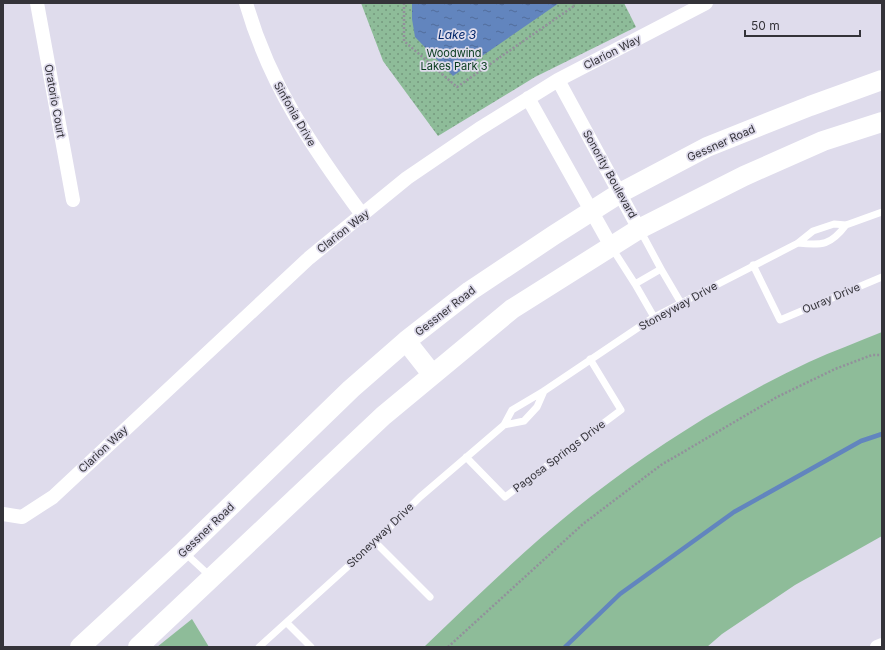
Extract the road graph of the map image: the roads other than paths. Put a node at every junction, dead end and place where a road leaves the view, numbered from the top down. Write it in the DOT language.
graph roads {
  1 [pos="37,3"];
  2 [pos="246,3"];
  3 [pos="706,3"];
  4 [pos="558,80"];
  5 [pos="881,84"];
  6 [pos="528,98"];
  7 [pos="882,122"];
  8 [pos="620,193"];
  9 [pos="73,200"];
  10 [pos="592,211"];
  11 [pos="882,212"];
  12 [pos="363,216"];
  13 [pos="846,225"];
  14 [pos="639,229"];
  15 [pos="798,243"];
  16 [pos="611,246"];
  17 [pos="753,265"];
  18 [pos="661,269"];
  19 [pos="882,277"];
  20 [pos="635,284"];
  21 [pos="681,303"];
  22 [pos="654,317"];
  23 [pos="406,341"];
  24 [pos="590,359"];
  25 [pos="432,374"];
  26 [pos="544,391"];
  27 [pos="504,425"];
  28 [pos="466,457"];
  29 [pos="3,514"];
  30 [pos="376,542"];
  31 [pos="184,551"];
  32 [pos="213,578"];
  33 [pos="430,597"];
  34 [pos="287,623"];
  35 [pos="882,645"];
  36 [pos="80,647"];
  37 [pos="138,647"];
  38 [pos="259,647"];
  39 [pos="311,647"];
  40 [pos="878,647"];
  1 -- 9 [label="street, Oratorio Court"];
  2 -- 12 [label="street, Sinfonia Drive"];
  3 -- 4 [label="street, Clarion Way"];
  4 -- 6 [label="street, Clarion Way"];
  4 -- 8 [label="street, Sonority Boulevard"];
  5 -- 8 [label="main road, Gessner Road"];
  6 -- 10 [label="street"];
  6 -- 12 [label="street, Clarion Way"];
  7 -- 14 [label="main road"];
  8 -- 10 [label="main road, Gessner Road"];
  8 -- 14 [label="street, Sonority Boulevard"];
  10 -- 16 [label="street"];
  10 -- 23 [label="main road, Gessner Road"];
  11 -- 13 [label="lane, Stoneyway Drive"];
  12 -- 29 [label="street, Clarion Way"];
  13 -- 15 [label="lane, Stoneyway Drive"];
  13 -- 15 [label="lane, Stoneyway Drive"];
  14 -- 16 [label="main road"];
  14 -- 18 [label="lane, Sonority Boulevard"];
  15 -- 17 [label="lane, Stoneyway Drive"];
  16 -- 20 [label="lane"];
  16 -- 25 [label="main road"];
  17 -- 19 [label="lane, Ouray Drive"];
  17 -- 21 [label="lane, Stoneyway Drive"];
  18 -- 20 [label="lane"];
  18 -- 21 [label="lane, Sonority Boulevard"];
  20 -- 22 [label="lane"];
  21 -- 22 [label="lane, Stoneyway Drive"];
  22 -- 24 [label="lane, Stoneyway Drive"];
  23 -- 25 [label="main road"];
  23 -- 31 [label="main road, Gessner Road"];
  24 -- 26 [label="lane, Stoneyway Drive"];
  24 -- 28 [label="lane, Pagosa Springs Drive"];
  25 -- 32 [label="main road"];
  26 -- 27 [label="lane, Stoneyway Drive"];
  26 -- 27 [label="lane, Stoneyway Drive"];
  27 -- 28 [label="lane, Stoneyway Drive"];
  28 -- 30 [label="lane, Stoneyway Drive"];
  30 -- 33 [label="lane"];
  30 -- 34 [label="lane, Stoneyway Drive"];
  31 -- 32 [label="lane"];
  31 -- 36 [label="main road, Gessner Road"];
  32 -- 37 [label="main road"];
  34 -- 38 [label="lane, Stoneyway Drive"];
  34 -- 39 [label="lane"];
  35 -- 40 [label="street"];
}
